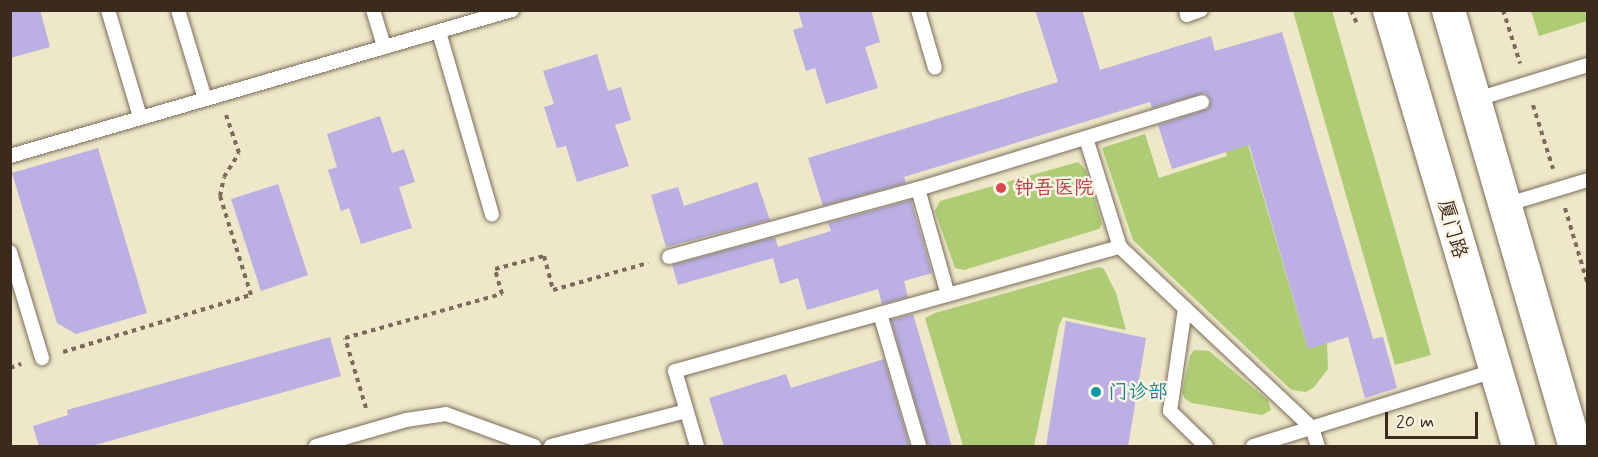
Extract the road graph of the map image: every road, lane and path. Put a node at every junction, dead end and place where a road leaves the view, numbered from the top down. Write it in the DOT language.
graph roads {
  1 [pos="108,10"];
  2 [pos="178,10"];
  3 [pos="374,10"];
  4 [pos="512,10"];
  5 [pos="918,10"];
  6 [pos="1186,10"];
  7 [pos="1201,10"];
  8 [pos="1389,10"];
  9 [pos="1448,10"];
  10 [pos="1503,10"];
  11 [pos="439,32"];
  12 [pos="384,47"];
  13 [pos="1587,65"];
  14 [pos="935,68"];
  15 [pos="1526,84"];
  16 [pos="219,94"];
  17 [pos="205,99"];
  18 [pos="1474,100"];
  19 [pos="1202,102"];
  20 [pos="140,117"];
  21 [pos="1086,138"];
  22 [pos="10,156"];
  23 [pos="1587,180"];
  24 [pos="918,189"];
  25 [pos="1559,189"];
  26 [pos="1505,205"];
  27 [pos="492,214"];
  28 [pos="1120,247"];
  29 [pos="10,252"];
  30 [pos="669,257"];
  31 [pos="1587,285"];
  32 [pos="948,295"];
  33 [pos="1185,308"];
  34 [pos="880,314"];
  35 [pos="42,358"];
  36 [pos="10,368"];
  37 [pos="1494,371"];
  38 [pos="686,411"];
  39 [pos="1312,428"];
  40 [pos="372,430"];
  41 [pos="316,447"];
  42 [pos="534,447"];
  43 [pos="551,447"];
  44 [pos="697,447"];
  45 [pos="919,447"];
  46 [pos="1206,447"];
  47 [pos="1253,447"];
  48 [pos="1318,447"];
  49 [pos="1518,447"];
  50 [pos="1575,447"];
  1 -- 20 [label="lane"];
  2 -- 17 [label="lane"];
  3 -- 12 [label="lane"];
  4 -- 11 [label="lane"];
  5 -- 14 [label="lane"];
  6 -- 7 [label="lane"];
  8 -- 37 [label="street, 厦门路"];
  9 -- 18 [label="street"];
  10 -- 15 [label="path"];
  11 -- 12 [label="lane"];
  11 -- 27 [label="lane"];
  12 -- 16 [label="lane"];
  13 -- 15 [label="lane"];
  15 -- 18 [label="lane"];
  15 -- 25 [label="path"];
  16 -- 17 [label="lane"];
  16 -- 35 [label="path"];
  17 -- 20 [label="lane"];
  18 -- 26 [label="street"];
  19 -- 21 [label="lane"];
  20 -- 22 [label="lane"];
  21 -- 24 [label="lane"];
  21 -- 28 [label="lane"];
  23 -- 25 [label="lane"];
  24 -- 30 [label="lane"];
  24 -- 32 [label="lane"];
  25 -- 26 [label="lane"];
  25 -- 31 [label="path"];
  26 -- 50 [label="street"];
  28 -- 32 [label="lane"];
  28 -- 33 [label="lane"];
  29 -- 35 [label="lane"];
  30 -- 40 [label="path"];
  32 -- 34 [label="lane"];
  33 -- 39 [label="lane"];
  33 -- 46 [label="lane"];
  34 -- 38 [label="lane"];
  34 -- 45 [label="lane"];
  35 -- 36 [label="path"];
  37 -- 39 [label="lane"];
  37 -- 49 [label="street, 厦门路"];
  38 -- 43 [label="lane"];
  38 -- 44 [label="lane"];
  39 -- 47 [label="lane"];
  39 -- 48 [label="lane"];
  40 -- 41 [label="lane"];
  40 -- 42 [label="lane"];
}
